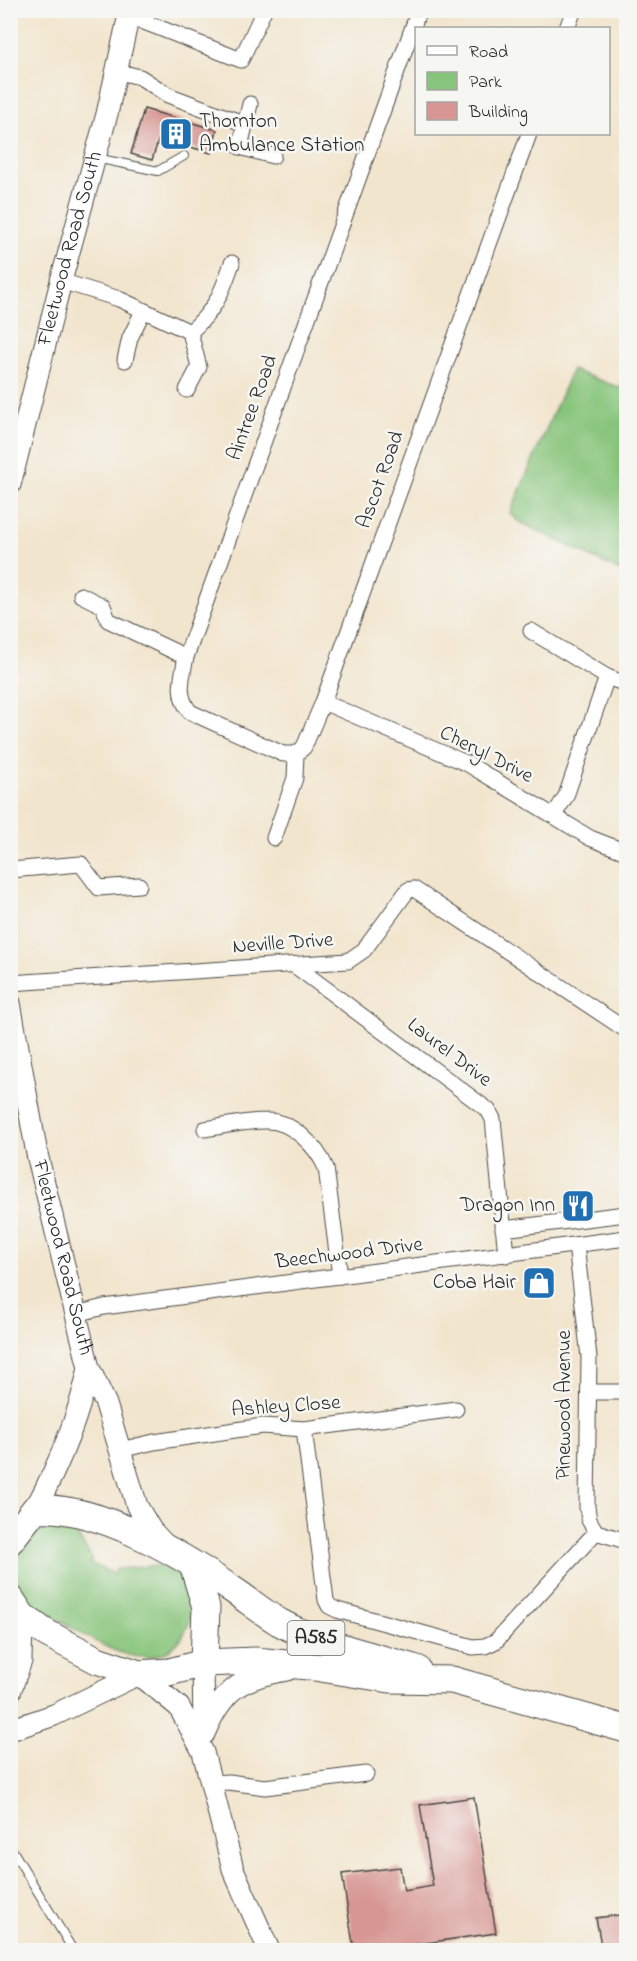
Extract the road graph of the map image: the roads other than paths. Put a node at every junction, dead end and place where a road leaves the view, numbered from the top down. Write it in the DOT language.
graph roads {
  1 [pos="264,10"];
  2 [pos="419,10"];
  3 [pos="574,10"];
  4 [pos="130,14"];
  5 [pos="567,27"];
  6 [pos="115,71"];
  7 [pos="250,104"];
  8 [pos="245,124"];
  9 [pos="529,135"];
  10 [pos="184,156"];
  11 [pos="273,156"];
  12 [pos="95,158"];
  13 [pos="232,263"];
  14 [pos="61,281"];
  15 [pos="143,311"];
  16 [pos="190,332"];
  17 [pos="125,360"];
  18 [pos="187,390"];
  19 [pos="10,485"];
  20 [pos="81,595"];
  21 [pos="531,631"];
  22 [pos="186,657"];
  23 [pos="607,677"];
  24 [pos="627,684"];
  25 [pos="323,702"];
  26 [pos="296,754"];
  27 [pos="554,815"];
  28 [pos="274,838"];
  29 [pos="627,852"];
  30 [pos="10,870"];
  31 [pos="140,885"];
  32 [pos="294,965"];
  33 [pos="10,983"];
  34 [pos="10,1003"];
  35 [pos="627,1029"];
  36 [pos="205,1129"];
  37 [pos="627,1214"];
  38 [pos="503,1230"];
  39 [pos="627,1238"];
  40 [pos="576,1245"];
  41 [pos="506,1255"];
  42 [pos="340,1276"];
  43 [pos="76,1314"];
  44 [pos="89,1368"];
  45 [pos="589,1392"];
  46 [pos="627,1392"];
  47 [pos="456,1409"];
  48 [pos="304,1429"];
  49 [pos="120,1450"];
  50 [pos="26,1509"];
  51 [pos="596,1532"];
  52 [pos="10,1541"];
  53 [pos="627,1541"];
  54 [pos="183,1558"];
  55 [pos="16,1609"];
  56 [pos="203,1663"];
  57 [pos="308,1666"];
  58 [pos="139,1674"];
  59 [pos="452,1680"];
  60 [pos="10,1692"];
  61 [pos="627,1729"];
  62 [pos="10,1730"];
  63 [pos="204,1743"];
  64 [pos="366,1774"];
  65 [pos="211,1783"];
  66 [pos="10,1846"];
  67 [pos="73,1950"];
  68 [pos="269,1950"];
  69 [pos="584,1950"];
  70 [pos="588,1950"];
  1 -- 4 [label="street"];
  2 -- 22 [label="street, Aintree Road"];
  3 -- 5 [label="street"];
  4 -- 6 [label="main road, Fleetwood Road South"];
  6 -- 8 [label="street"];
  6 -- 12 [label="main road, Fleetwood Road South"];
  7 -- 8 [label="street"];
  8 -- 11 [label="street"];
  9 -- 25 [label="street, Ascot Road"];
  10 -- 12 [label="lane"];
  12 -- 14 [label="main road, Fleetwood Road South"];
  13 -- 16 [label="street"];
  14 -- 15 [label="street"];
  14 -- 19 [label="main road, Fleetwood Road South"];
  15 -- 16 [label="street"];
  15 -- 17 [label="street"];
  16 -- 18 [label="street"];
  20 -- 22 [label="street"];
  21 -- 23 [label="street"];
  22 -- 26 [label="street, Aintree Road"];
  23 -- 24 [label="street"];
  23 -- 27 [label="street"];
  25 -- 26 [label="street, Ascot Road"];
  25 -- 27 [label="street, Cheryl Drive"];
  26 -- 28 [label="street, Ascot Road"];
  27 -- 29 [label="street, Cheryl Drive"];
  30 -- 31 [label="street"];
  32 -- 33 [label="street, Neville Drive"];
  32 -- 35 [label="street, Neville Drive"];
  32 -- 38 [label="street, Laurel Drive"];
  34 -- 43 [label="main road, Fleetwood Road South"];
  36 -- 42 [label="street"];
  37 -- 38 [label="street"];
  38 -- 41 [label="street, Laurel Drive"];
  39 -- 40 [label="street, Beechwood Drive"];
  40 -- 41 [label="street, Beechwood Drive"];
  40 -- 45 [label="street, Pinewood Avenue"];
  41 -- 42 [label="street, Beechwood Drive"];
  42 -- 43 [label="street, Beechwood Drive"];
  43 -- 44 [label="main road, Fleetwood Road South"];
  44 -- 49 [label="main road, Fleetwood Road South"];
  44 -- 50 [label="main road, Fleetwood Road South"];
  45 -- 46 [label="street"];
  45 -- 51 [label="street, Pinewood Avenue"];
  47 -- 48 [label="street, Ashley Close"];
  48 -- 49 [label="street, Ashley Close"];
  48 -- 51 [label="street"];
  49 -- 54 [label="main road, Fleetwood Road South"];
  50 -- 52 [label="highway"];
  50 -- 54 [label="highway, A585"];
  51 -- 53 [label="street"];
  54 -- 56 [label="highway"];
  54 -- 59 [label="highway, A585"];
  55 -- 58 [label="highway, A585"];
  55 -- 60 [label="main road"];
  56 -- 57 [label="highway, A585"];
  56 -- 58 [label="highway, A585"];
  56 -- 63 [label="main road"];
  57 -- 59 [label="highway, A585"];
  57 -- 63 [label="main road"];
  58 -- 62 [label="main road"];
  58 -- 63 [label="main road"];
  59 -- 61 [label="highway, A585"];
  63 -- 65 [label="main road"];
  64 -- 65 [label="street"];
  65 -- 68 [label="main road"];
  66 -- 67 [label="lane"];
  69 -- 70 [label="lane"];
}
